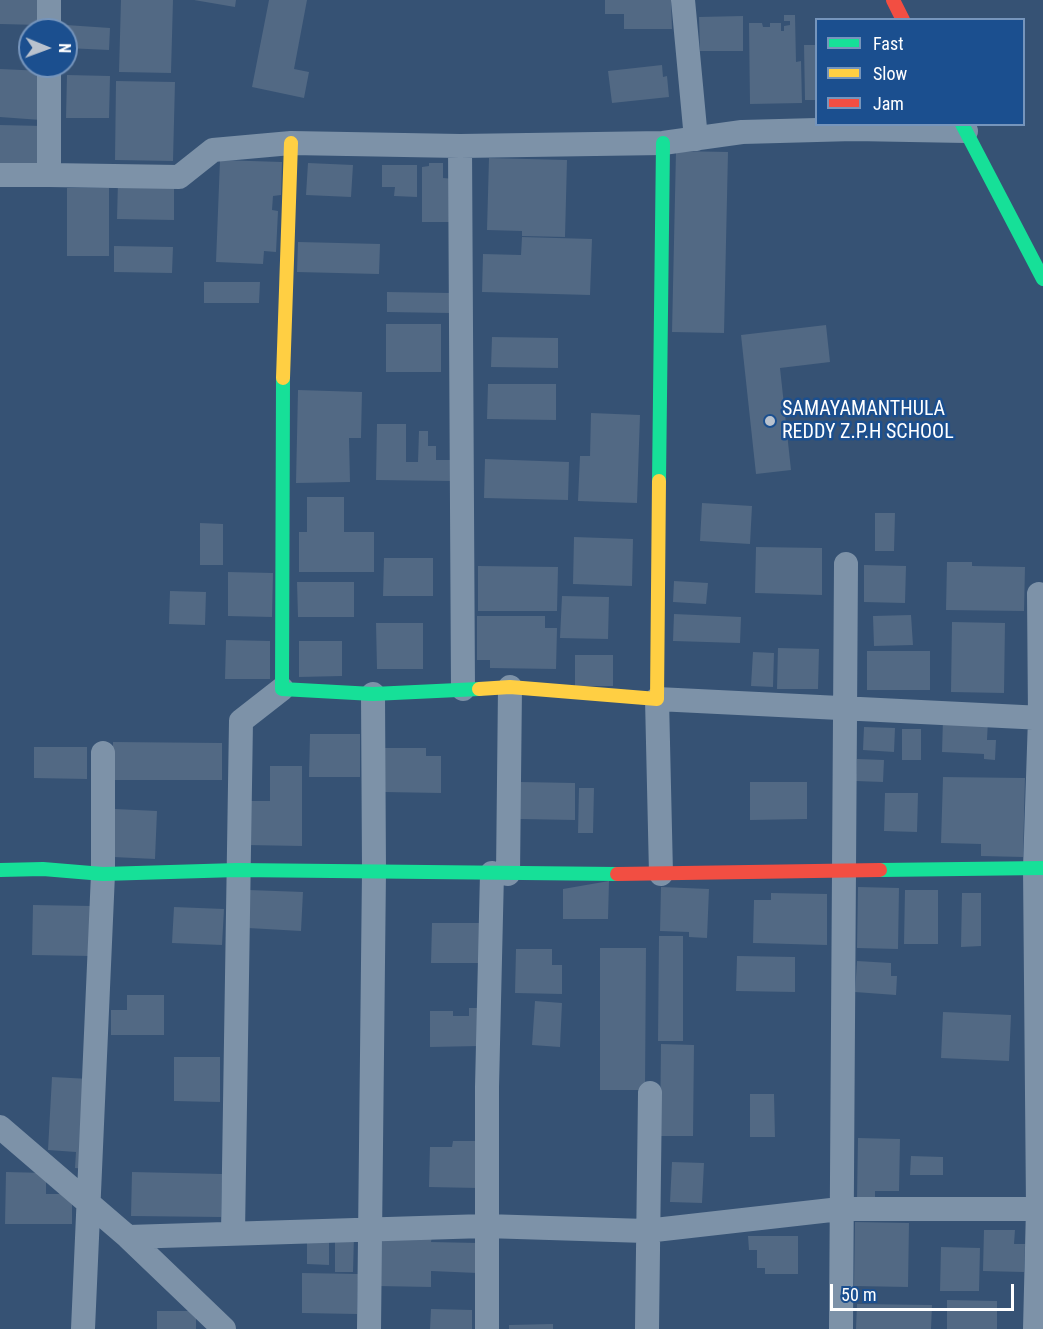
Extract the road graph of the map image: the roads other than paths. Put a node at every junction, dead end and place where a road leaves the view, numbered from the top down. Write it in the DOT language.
graph roads {
  1 [pos="49,0"];
  2 [pos="683,0"];
  3 [pos="892,0"];
  4 [pos="49,18"];
  5 [pos="902,18"];
  6 [pos="49,78"];
  7 [pos="964,128"];
  8 [pos="696,139"];
  9 [pos="291,143"];
  10 [pos="663,143"];
  11 [pos="460,146"];
  12 [pos="0,174"];
  13 [pos="49,175"];
  14 [pos="1043,279"];
  15 [pos="846,564"];
  16 [pos="1039,594"];
  17 [pos="510,687"];
  18 [pos="282,689"];
  19 [pos="463,689"];
  20 [pos="373,694"];
  21 [pos="657,699"];
  22 [pos="846,710"];
  23 [pos="1041,718"];
  24 [pos="104,753"];
  25 [pos="1039,868"];
  26 [pos="845,869"];
  27 [pos="0,870"];
  28 [pos="237,870"];
  29 [pos="374,871"];
  30 [pos="103,874"];
  31 [pos="500,874"];
  32 [pos="661,874"];
  33 [pos="650,1093"];
  34 [pos="0,1126"];
  35 [pos="90,1206"];
  36 [pos="840,1209"];
  37 [pos="1040,1209"];
  38 [pos="485,1226"];
  39 [pos="368,1230"];
  40 [pos="646,1231"];
  41 [pos="233,1233"];
  42 [pos="128,1237"];
  43 [pos="83,1329"];
  44 [pos="224,1329"];
  45 [pos="369,1329"];
  46 [pos="487,1329"];
  47 [pos="647,1329"];
  48 [pos="841,1329"];
  49 [pos="1035,1329"];
  1 -- 4 [label="street"];
  2 -- 8 [label="street"];
  3 -- 5 [label="street"];
  6 -- 13 [label="street"];
  7 -- 8 [label="street"];
  7 -- 14 [label="street"];
  8 -- 10 [label="street"];
  9 -- 11 [label="street"];
  9 -- 13 [label="street"];
  9 -- 18 [label="street"];
  10 -- 11 [label="street"];
  10 -- 21 [label="street"];
  11 -- 19 [label="street"];
  12 -- 13 [label="street"];
  15 -- 22 [label="street"];
  16 -- 23 [label="street"];
  17 -- 19 [label="street"];
  17 -- 21 [label="street"];
  17 -- 31 [label="street"];
  18 -- 20 [label="street"];
  18 -- 28 [label="street"];
  19 -- 20 [label="street"];
  20 -- 29 [label="street"];
  21 -- 22 [label="street"];
  21 -- 32 [label="street"];
  22 -- 23 [label="street"];
  22 -- 26 [label="street"];
  23 -- 25 [label="street"];
  24 -- 30 [label="street"];
  25 -- 26 [label="street"];
  25 -- 37 [label="street"];
  26 -- 32 [label="street"];
  26 -- 36 [label="street"];
  27 -- 30 [label="street"];
  28 -- 29 [label="street"];
  28 -- 30 [label="street"];
  28 -- 41 [label="street"];
  29 -- 31 [label="street"];
  29 -- 39 [label="street"];
  30 -- 35 [label="street"];
  31 -- 32 [label="street"];
  31 -- 38 [label="street"];
  33 -- 40 [label="street"];
  34 -- 35 [label="street"];
  35 -- 42 [label="street"];
  35 -- 43 [label="street"];
  36 -- 37 [label="street"];
  36 -- 40 [label="street"];
  36 -- 48 [label="street"];
  37 -- 49 [label="street"];
  38 -- 39 [label="street"];
  38 -- 40 [label="street"];
  38 -- 46 [label="street"];
  39 -- 41 [label="street"];
  39 -- 45 [label="street"];
  40 -- 47 [label="street"];
  41 -- 42 [label="street"];
  42 -- 44 [label="street"];
}
